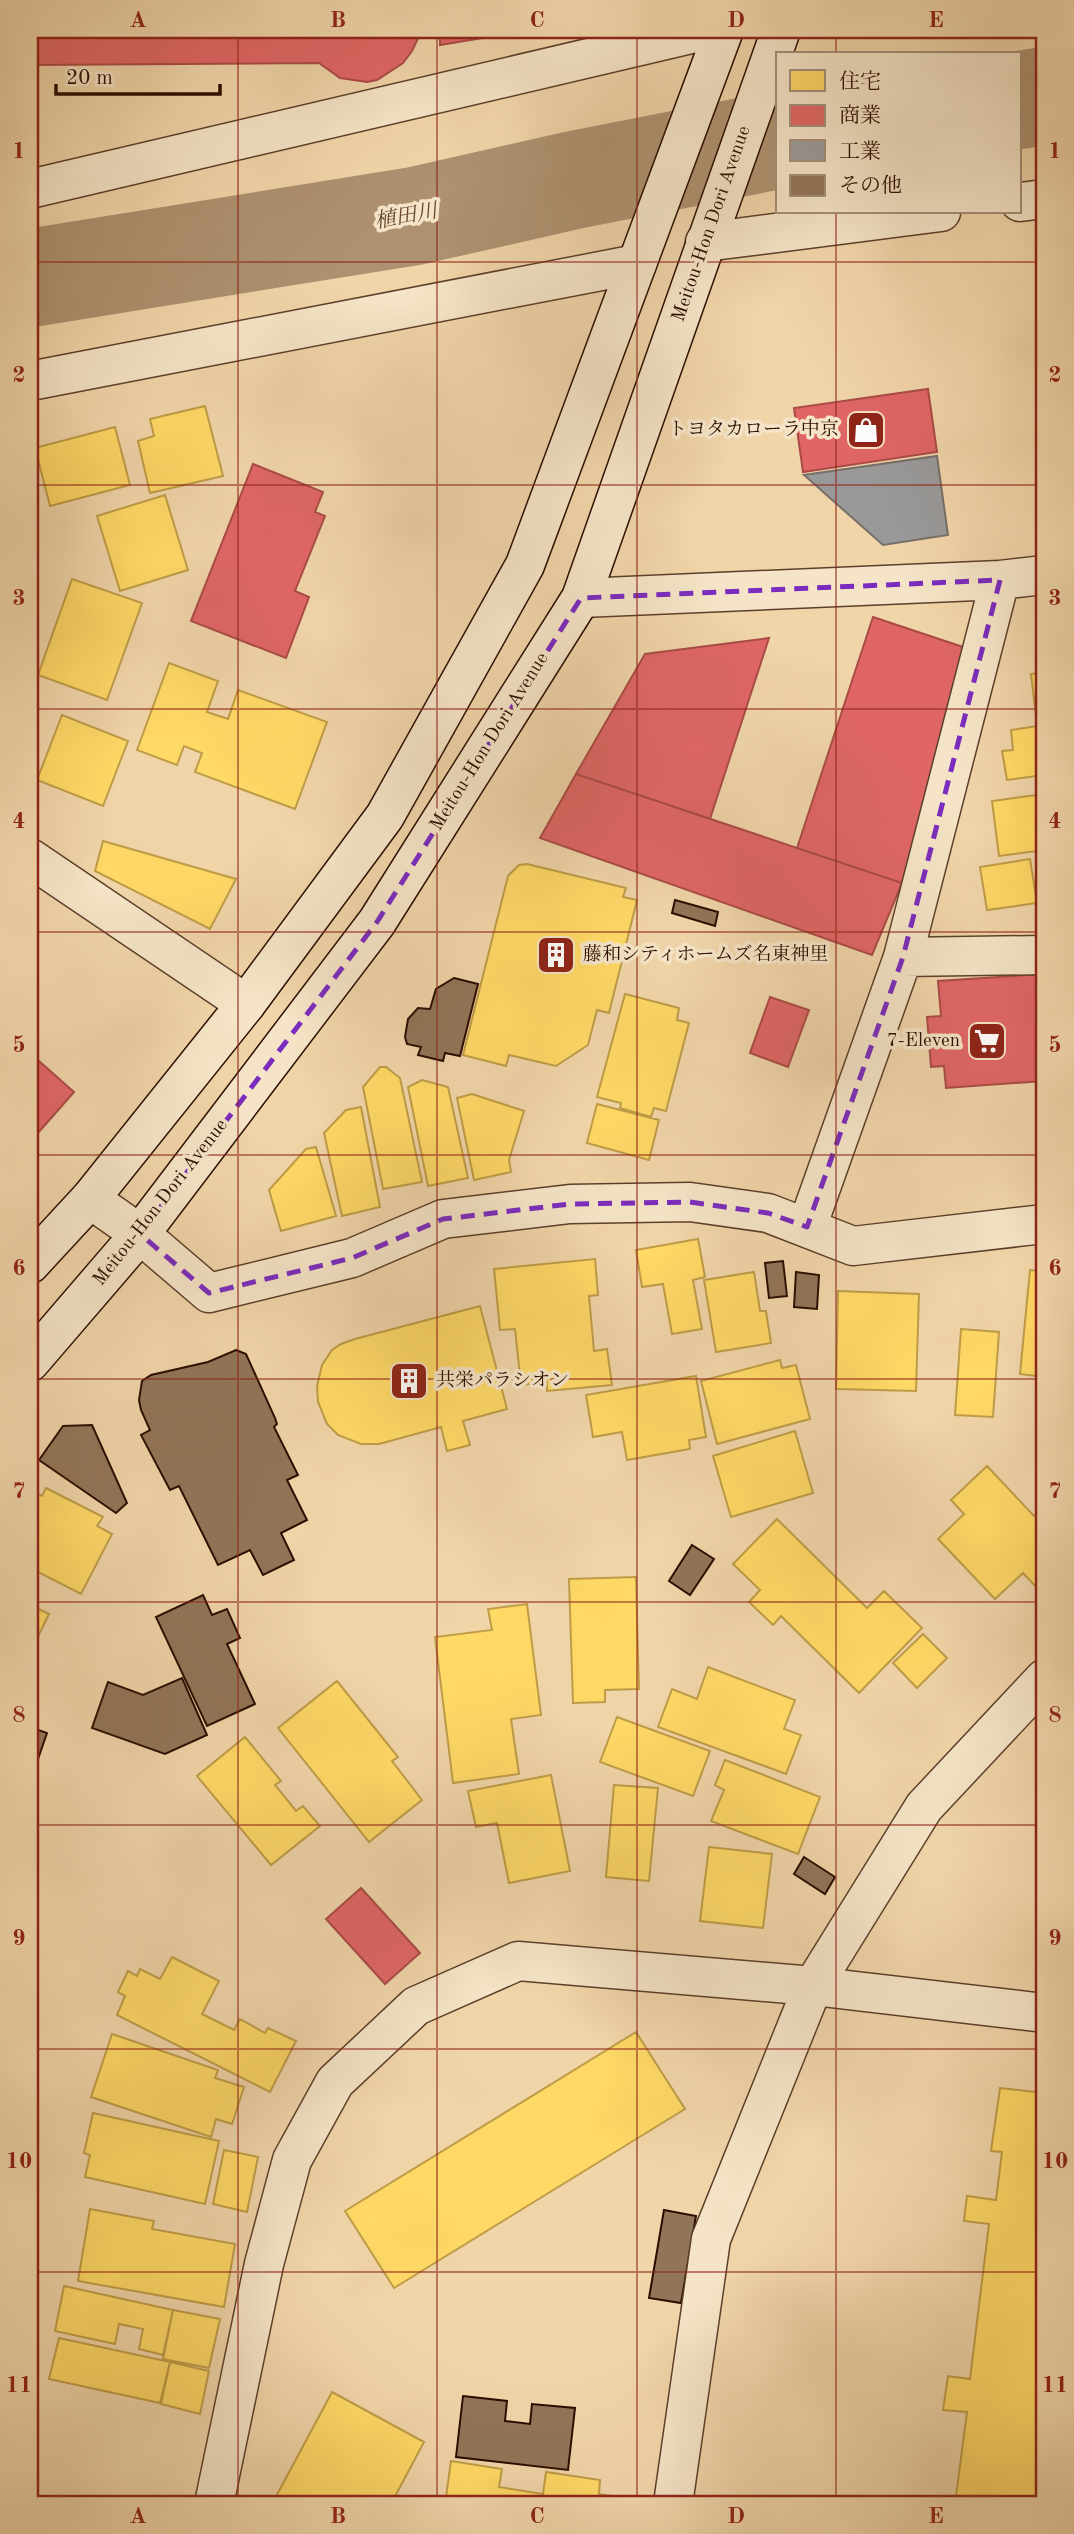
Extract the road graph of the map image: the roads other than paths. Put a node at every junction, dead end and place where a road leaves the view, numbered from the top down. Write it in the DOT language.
graph roads {
  1 [pos="708,30"];
  2 [pos="724,30"];
  3 [pos="781,30"];
  4 [pos="30,188"];
  5 [pos="1044,199"];
  6 [pos="1021,202"];
  7 [pos="926,214"];
  8 [pos="705,242"];
  9 [pos="637,264"];
  10 [pos="30,381"];
  11 [pos="1044,575"];
  12 [pos="1000,580"];
  13 [pos="581,598"];
  14 [pos="30,858"];
  15 [pos="1044,956"];
  16 [pos="903,957"];
  17 [pos="246,1004"];
  18 [pos="90,1199"];
  19 [pos="1044,1224"];
  20 [pos="807,1227"];
  21 [pos="140,1234"];
  22 [pos="30,1265"];
  23 [pos="30,1362"];
  24 [pos="1044,1679"];
  25 [pos="813,1986"];
  26 [pos="1044,2013"];
  27 [pos="214,2504"];
  28 [pos="673,2504"];
  1 -- 4 [label="street"];
  2 -- 9 [label="street"];
  3 -- 8 [label="street, Meitou-Hon Dori Avenue"];
  5 -- 6 [label="street"];
  7 -- 8 [label="street"];
  8 -- 13 [label="street, Meitou-Hon Dori Avenue"];
  9 -- 10 [label="street"];
  9 -- 17 [label="street"];
  11 -- 12 [label="street"];
  12 -- 13 [label="street"];
  12 -- 16 [label="street"];
  13 -- 21 [label="street, Meitou-Hon Dori Avenue"];
  14 -- 17 [label="street"];
  15 -- 16 [label="street"];
  16 -- 20 [label="street"];
  17 -- 18 [label="street"];
  18 -- 21 [label="street"];
  18 -- 22 [label="street"];
  19 -- 20 [label="street"];
  20 -- 21 [label="street"];
  21 -- 23 [label="street, Meitou-Hon Dori Avenue"];
  24 -- 25 [label="street"];
  25 -- 26 [label="street"];
  25 -- 27 [label="street"];
  25 -- 28 [label="street"];
}
